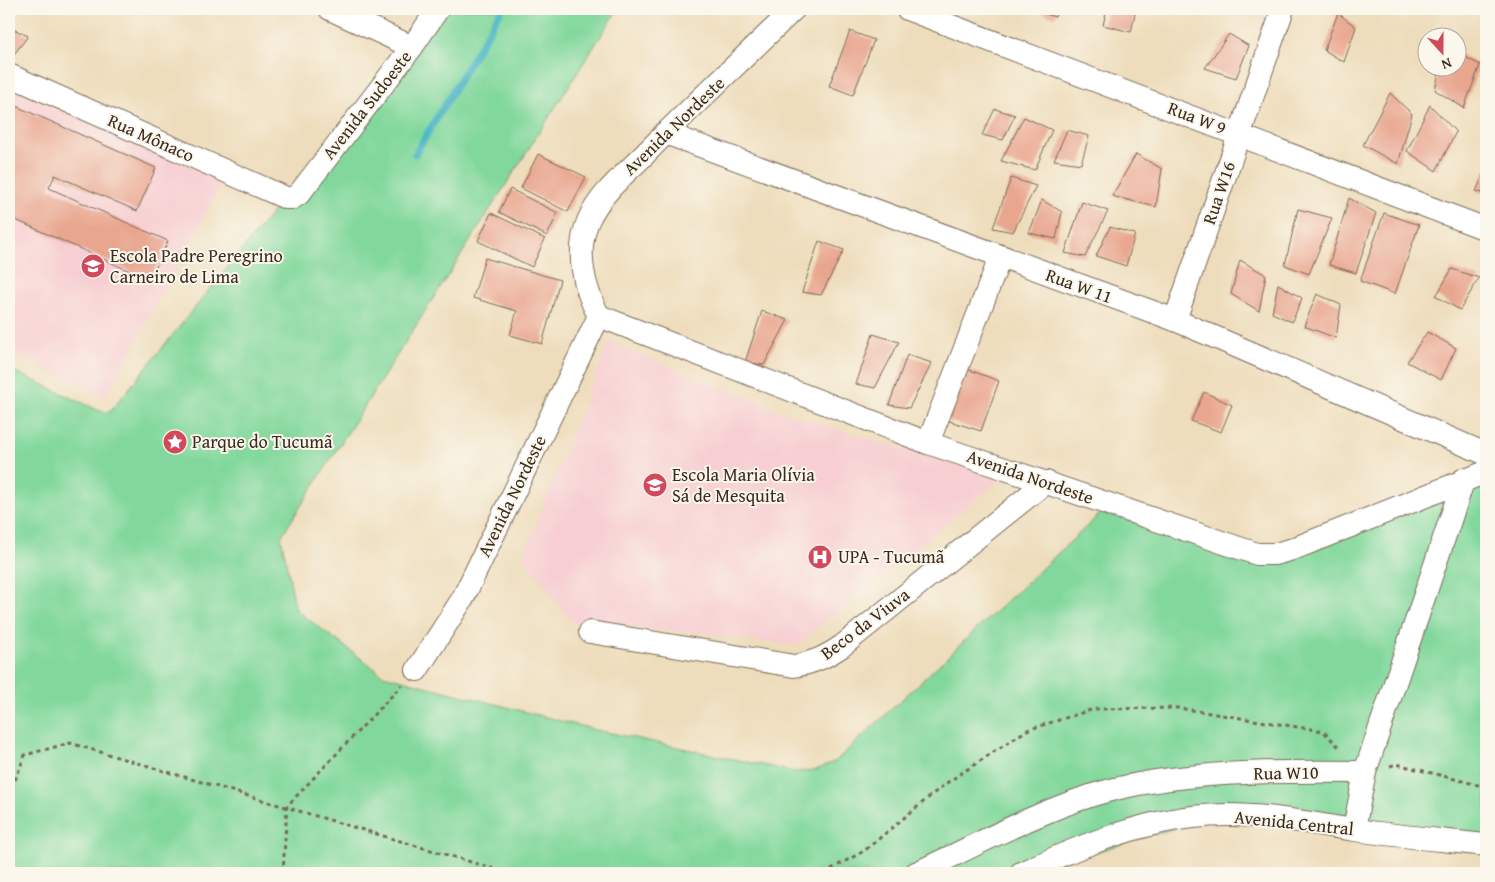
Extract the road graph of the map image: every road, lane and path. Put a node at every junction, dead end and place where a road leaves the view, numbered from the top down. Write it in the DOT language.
graph roads {
  1 [pos="330,9"];
  2 [pos="438,9"];
  3 [pos="794,9"];
  4 [pos="907,9"];
  5 [pos="1283,9"];
  6 [pos="412,47"];
  7 [pos="9,75"];
  8 [pos="665,133"];
  9 [pos="1239,134"];
  10 [pos="293,198"];
  11 [pos="1486,229"];
  12 [pos="1000,258"];
  13 [pos="599,316"];
  14 [pos="1174,320"];
  15 [pos="928,443"];
  16 [pos="1486,454"];
  17 [pos="1486,472"];
  18 [pos="1464,479"];
  19 [pos="1046,482"];
  20 [pos="590,632"];
  21 [pos="417,670"];
  22 [pos="1365,772"];
  23 [pos="1486,787"];
  24 [pos="9,796"];
  25 [pos="287,806"];
  26 [pos="1354,829"];
  27 [pos="1486,845"];
  28 [pos="283,873"];
  29 [pos="508,873"];
  30 [pos="824,873"];
  31 [pos="916,873"];
  32 [pos="1021,873"];
  1 -- 6 [label="street"];
  2 -- 6 [label="street, Avenida Sudoeste"];
  3 -- 8 [label="street, Avenida Nordeste"];
  4 -- 9 [label="street, Rua W 9"];
  5 -- 9 [label="street, Rua W16"];
  6 -- 10 [label="street, Avenida Sudoeste"];
  7 -- 10 [label="street, Rua Mônaco"];
  8 -- 12 [label="street, Rua W 11"];
  8 -- 13 [label="street, Avenida Nordeste"];
  9 -- 11 [label="street, Rua W 9"];
  9 -- 14 [label="street, Rua W16"];
  12 -- 14 [label="street, Rua W 11"];
  12 -- 15 [label="street"];
  13 -- 15 [label="street, Avenida Nordeste"];
  13 -- 21 [label="street, Avenida Nordeste"];
  14 -- 16 [label="street, Rua W 11"];
  15 -- 19 [label="street, Avenida Nordeste"];
  17 -- 18 [label="street, Avenida Nordeste"];
  18 -- 19 [label="street, Avenida Nordeste"];
  18 -- 22 [label="street"];
  19 -- 20 [label="street, Beco da Viuva"];
  21 -- 25 [label="path"];
  22 -- 23 [label="path"];
  22 -- 26 [label="street"];
  22 -- 30 [label="path"];
  22 -- 31 [label="street, Rua W10"];
  24 -- 25 [label="path"];
  25 -- 28 [label="path"];
  25 -- 29 [label="path"];
  26 -- 27 [label="street, Avenida Central"];
  26 -- 32 [label="street, Avenida Central"];
}
